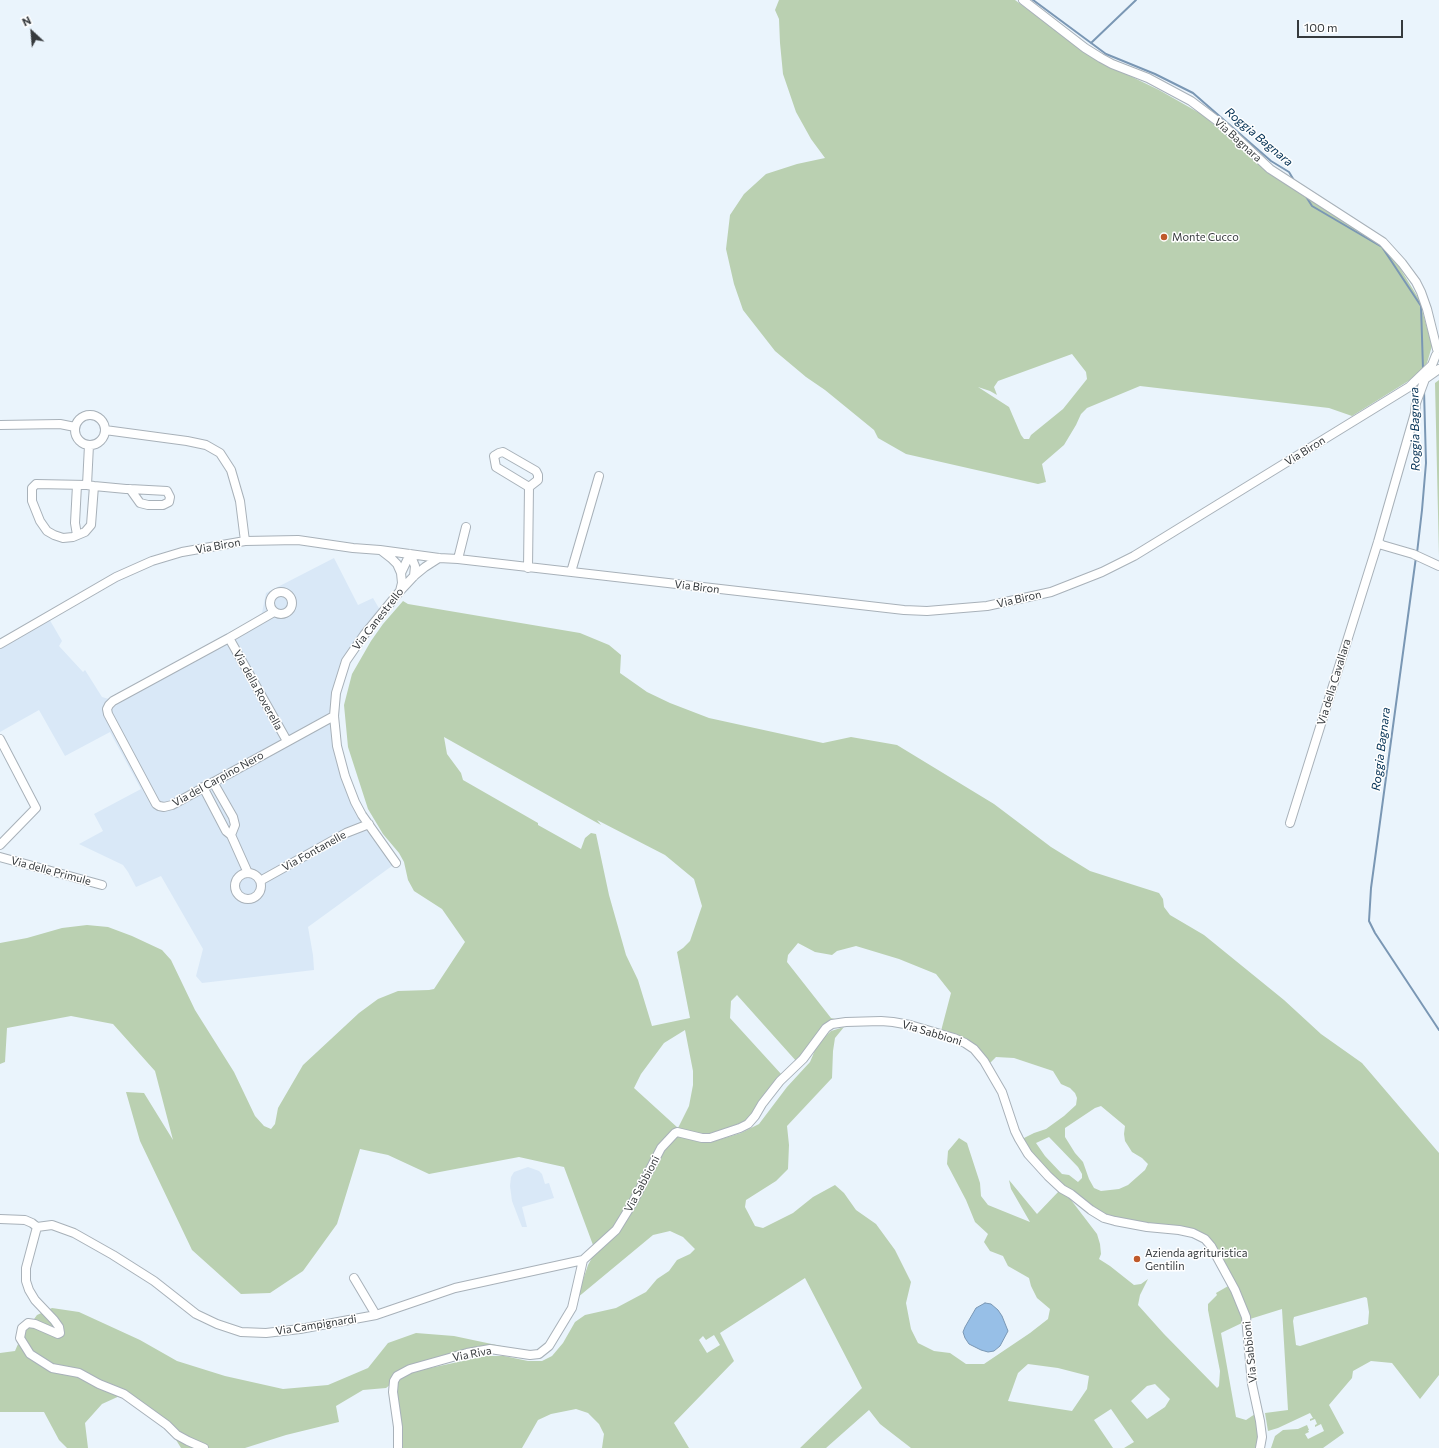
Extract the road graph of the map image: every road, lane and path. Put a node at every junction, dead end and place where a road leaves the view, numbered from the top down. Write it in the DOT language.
graph roads {
  1 [pos="1023,0"];
  2 [pos="1427,308"];
  3 [pos="1439,329"];
  4 [pos="1438,353"];
  5 [pos="1439,369"];
  6 [pos="1424,379"];
  7 [pos="1411,386"];
  8 [pos="1416,403"];
  9 [pos="0,425"];
  10 [pos="75,427"];
  11 [pos="105,430"];
  12 [pos="88,445"];
  13 [pos="599,476"];
  14 [pos="77,485"];
  15 [pos="90,486"];
  16 [pos="529,487"];
  17 [pos="130,490"];
  18 [pos="466,527"];
  19 [pos="77,535"];
  20 [pos="245,541"];
  21 [pos="1378,542"];
  22 [pos="380,550"];
  23 [pos="410,554"];
  24 [pos="439,558"];
  25 [pos="458,559"];
  26 [pos="1439,566"];
  27 [pos="528,568"];
  28 [pos="401,572"];
  29 [pos="571,572"];
  30 [pos="414,576"];
  31 [pos="400,591"];
  32 [pos="274,612"];
  33 [pos="230,638"];
  34 [pos="0,644"];
  35 [pos="334,716"];
  36 [pos="0,739"];
  37 [pos="287,741"];
  38 [pos="214,782"];
  39 [pos="203,788"];
  40 [pos="1290,823"];
  41 [pos="369,824"];
  42 [pos="231,835"];
  43 [pos="0,845"];
  44 [pos="0,857"];
  45 [pos="396,863"];
  46 [pos="248,873"];
  47 [pos="260,881"];
  48 [pos="102,885"];
  49 [pos="0,1219"];
  50 [pos="37,1227"];
  51 [pos="583,1260"];
  52 [pos="354,1278"];
  53 [pos="376,1315"];
  54 [pos="204,1448"];
  55 [pos="398,1448"];
  56 [pos="1260,1448"];
  1 -- 2 [label="street, Via Bagnara"];
  2 -- 3 [label="street, Via Bagnara"];
  2 -- 4 [label="street, Via Bagnara"];
  4 -- 7 [label="street, Via Biron"];
  5 -- 6 [label="street, Via Biron"];
  6 -- 7 [label="street, Via Biron"];
  6 -- 8 [label="street, Via della Cavallara"];
  7 -- 8 [label="street"];
  7 -- 29 [label="street, Via Biron"];
  8 -- 21 [label="street, Via della Cavallara"];
  9 -- 10 [label="street"];
  10 -- 11 [label="street"];
  10 -- 12 [label="street"];
  11 -- 12 [label="street"];
  11 -- 20 [label="street"];
  12 -- 15 [label="street"];
  13 -- 29 [label="street"];
  14 -- 15 [label="street"];
  14 -- 19 [label="street"];
  14 -- 19 [label="street"];
  15 -- 17 [label="street"];
  15 -- 19 [label="street"];
  16 -- 16 [label="street"];
  16 -- 27 [label="street"];
  18 -- 25 [label="street"];
  20 -- 22 [label="street, Via Biron"];
  20 -- 34 [label="street, Via Biron"];
  21 -- 26 [label="street"];
  21 -- 40 [label="street, Via della Cavallara"];
  22 -- 23 [label="street, Via Biron"];
  22 -- 28 [label="street"];
  23 -- 24 [label="street, Via Biron"];
  23 -- 28 [label="street"];
  23 -- 30 [label="street"];
  24 -- 25 [label="street, Via Biron"];
  24 -- 30 [label="street, Via Canestrello"];
  25 -- 27 [label="street, Via Biron"];
  27 -- 29 [label="street, Via Biron"];
  28 -- 31 [label="street"];
  30 -- 31 [label="street, Via Canestrello"];
  31 -- 35 [label="street, Via Canestrello"];
  32 -- 33 [label="street, Via del Carpino Nero"];
  33 -- 37 [label="street, Via della Roverella"];
  33 -- 39 [label="street, Via del Carpino Nero"];
  35 -- 37 [label="street, Via del Carpino Nero"];
  35 -- 41 [label="street, Via Canestrello"];
  36 -- 43 [label="street, Via delle Primule"];
  37 -- 38 [label="street, Via del Carpino Nero"];
  38 -- 39 [label="street, Via del Carpino Nero"];
  38 -- 42 [label="street"];
  39 -- 42 [label="street"];
  41 -- 45 [label="street, Via Canestrello"];
  41 -- 47 [label="street, Via Fontanelle"];
  42 -- 46 [label="street"];
  44 -- 48 [label="street, Via delle Primule"];
  46 -- 47 [label="street"];
  46 -- 47 [label="street"];
  49 -- 50 [label="street, Via Campignardi"];
  50 -- 53 [label="street, Via Campignardi"];
  50 -- 54 [label="street"];
  51 -- 53 [label="street, Via Campignardi"];
  51 -- 55 [label="street, Via Riva"];
  51 -- 56 [label="street, Via Sabbioni"];
  52 -- 53 [label="street"];
}
